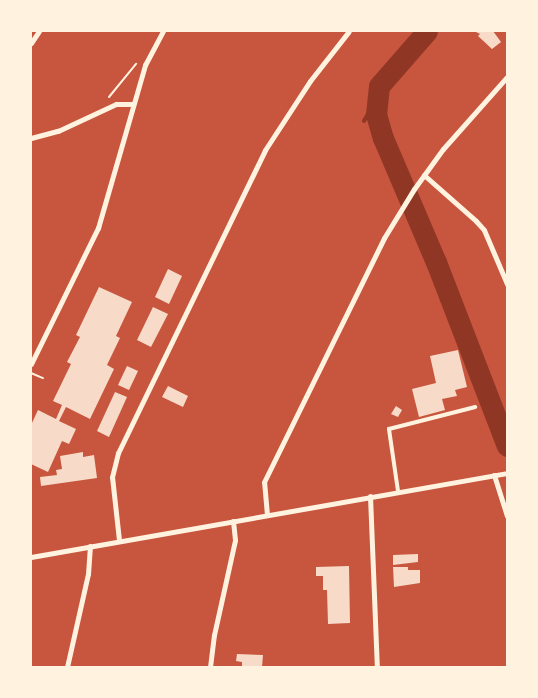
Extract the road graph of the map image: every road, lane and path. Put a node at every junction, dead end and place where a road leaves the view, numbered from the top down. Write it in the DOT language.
graph roads {
  1 [pos="39,31"];
  2 [pos="163,31"];
  3 [pos="349,31"];
  4 [pos="31,43"];
  5 [pos="136,65"];
  6 [pos="507,77"];
  7 [pos="110,95"];
  8 [pos="132,104"];
  9 [pos="31,138"];
  10 [pos="424,175"];
  11 [pos="507,284"];
  12 [pos="31,364"];
  13 [pos="31,373"];
  14 [pos="43,378"];
  15 [pos="475,407"];
  16 [pos="507,473"];
  17 [pos="494,475"];
  18 [pos="398,491"];
  19 [pos="370,496"];
  20 [pos="267,514"];
  21 [pos="507,516"];
  22 [pos="233,521"];
  23 [pos="119,540"];
  24 [pos="90,546"];
  25 [pos="31,557"];
  26 [pos="67,667"];
  27 [pos="210,667"];
  28 [pos="377,667"];
  1 -- 4 [label="street"];
  2 -- 8 [label="street"];
  3 -- 23 [label="street"];
  5 -- 7 [label="path"];
  6 -- 10 [label="street"];
  8 -- 9 [label="street"];
  8 -- 12 [label="street"];
  10 -- 11 [label="street"];
  10 -- 20 [label="street"];
  13 -- 14 [label="path"];
  15 -- 18 [label="lane"];
  16 -- 17 [label="street"];
  17 -- 18 [label="street"];
  17 -- 21 [label="street"];
  18 -- 19 [label="street"];
  19 -- 20 [label="street"];
  19 -- 28 [label="street"];
  20 -- 22 [label="street"];
  22 -- 23 [label="street"];
  22 -- 27 [label="street"];
  23 -- 24 [label="street"];
  24 -- 25 [label="street"];
  24 -- 26 [label="street"];
}
